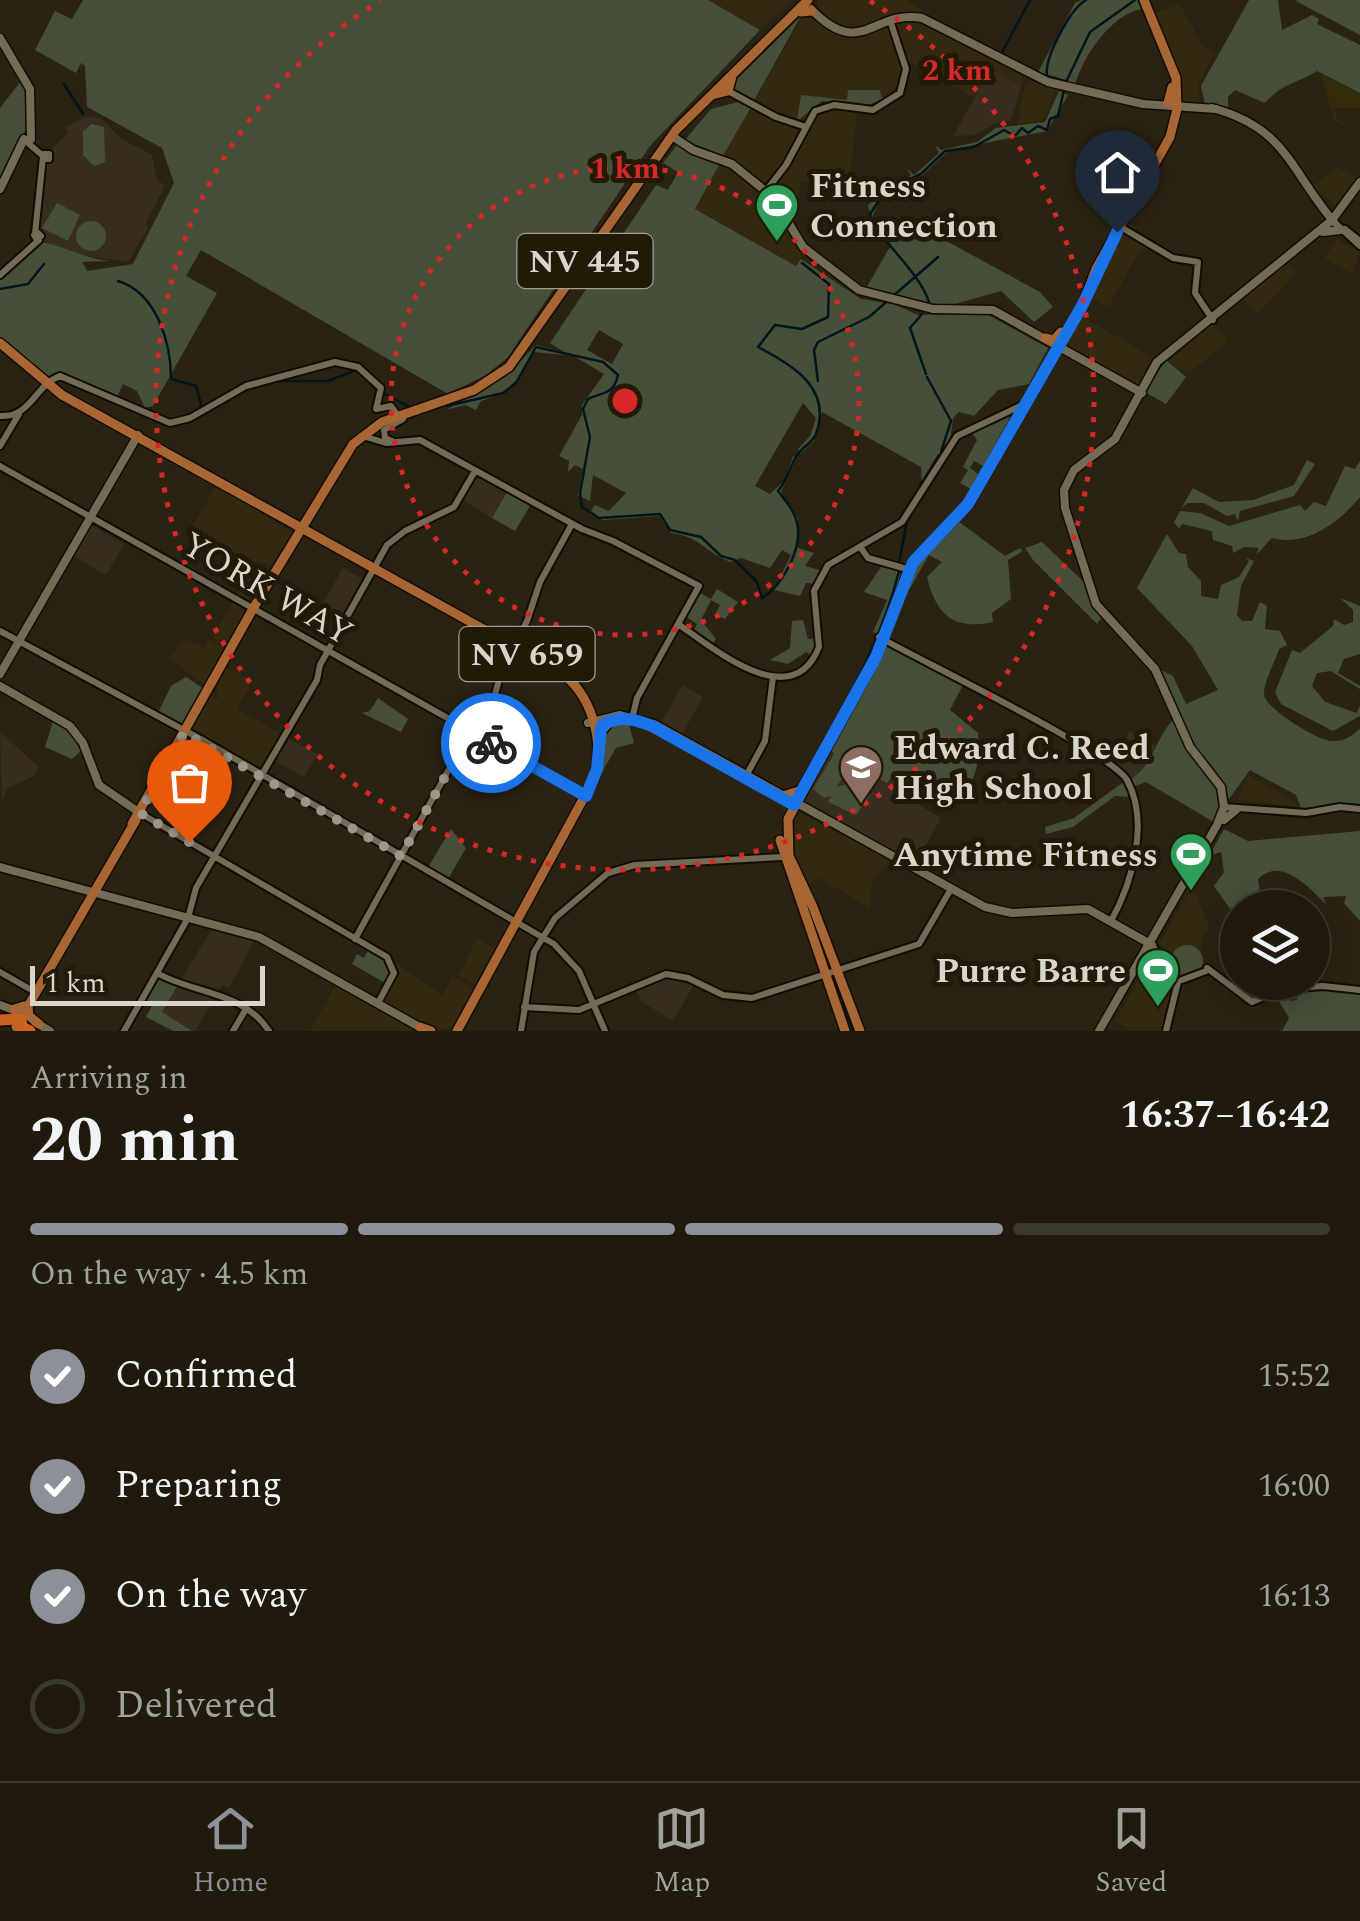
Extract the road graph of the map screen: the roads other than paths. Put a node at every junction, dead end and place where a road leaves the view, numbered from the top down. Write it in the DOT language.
graph roads {
  1 [pos="1142,0"];
  2 [pos="808,5"];
  3 [pos="922,20"];
  4 [pos="888,22"];
  5 [pos="939,22"];
  6 [pos="851,32"];
  7 [pos="1,42"];
  8 [pos="1165,50"];
  9 [pos="1012,66"];
  10 [pos="903,68"];
  11 [pos="732,74"];
  12 [pos="904,84"];
  13 [pos="728,91"];
  14 [pos="711,95"];
  15 [pos="1175,107"];
  16 [pos="802,126"];
  17 [pos="678,138"];
  18 [pos="36,148"];
  19 [pos="719,160"];
  20 [pos="1360,185"];
  21 [pos="0,189"];
  22 [pos="771,199"];
  23 [pos="1322,205"];
  24 [pos="1344,207"];
  25 [pos="1336,222"];
  26 [pos="1119,227"];
  27 [pos="1321,231"];
  28 [pos="1360,243"];
  29 [pos="808,254"];
  30 [pos="0,275"];
  31 [pos="1209,316"];
  32 [pos="1069,322"];
  33 [pos="1031,334"];
  34 [pos="1044,338"];
  35 [pos="0,345"];
  36 [pos="1056,349"];
  37 [pos="46,385"];
  38 [pos="1140,394"];
  39 [pos="18,414"];
  40 [pos="1014,415"];
  41 [pos="0,416"];
  42 [pos="400,419"];
  43 [pos="138,435"];
  44 [pos="366,437"];
  45 [pos="1116,438"];
  46 [pos="393,442"];
  47 [pos="0,446"];
  48 [pos="1107,450"];
  49 [pos="0,466"];
  50 [pos="474,471"];
  51 [pos="240,495"];
  52 [pos="310,514"];
  53 [pos="92,515"];
  54 [pos="290,520"];
  55 [pos="572,524"];
  56 [pos="303,531"];
  57 [pos="861,548"];
  58 [pos="904,566"];
  59 [pos="373,569"];
  60 [pos="689,580"];
  61 [pos="694,595"];
  62 [pos="253,610"];
  63 [pos="678,624"];
  64 [pos="0,631"];
  65 [pos="20,642"];
  66 [pos="882,642"];
  67 [pos="513,648"];
  68 [pos="328,652"];
  69 [pos="773,676"];
  70 [pos="0,682"];
  71 [pos="586,702"];
  72 [pos="611,718"];
  73 [pos="632,718"];
  74 [pos="591,724"];
  75 [pos="184,733"];
  76 [pos="480,737"];
  77 [pos="598,748"];
  78 [pos="262,775"];
  79 [pos="746,776"];
  80 [pos="585,795"];
  81 [pos="794,803"];
  82 [pos="1225,804"];
  83 [pos="140,807"];
  84 [pos="1238,808"];
  85 [pos="1360,809"];
  86 [pos="1218,828"];
  87 [pos="779,855"];
  88 [pos="401,856"];
  89 [pos="215,857"];
  90 [pos="0,867"];
  91 [pos="951,890"];
  92 [pos="91,892"];
  93 [pos="1175,901"];
  94 [pos="188,918"];
  95 [pos="1111,920"];
  96 [pos="514,922"];
  97 [pos="542,937"];
  98 [pos="355,938"];
  99 [pos="1151,943"];
  100 [pos="836,970"];
  101 [pos="0,972"];
  102 [pos="157,973"];
  103 [pos="824,973"];
  104 [pos="1179,980"];
  105 [pos="1360,990"];
  106 [pos="34,991"];
  107 [pos="378,1003"];
  108 [pos="595,1003"];
  109 [pos="0,1006"];
  110 [pos="524,1007"];
  111 [pos="246,1009"];
  112 [pos="16,1023"];
  113 [pos="457,1028"];
  114 [pos="426,1030"];
  115 [pos="49,1031"];
  116 [pos="124,1031"];
  117 [pos="233,1031"];
  118 [pos="268,1031"];
  119 [pos="521,1031"];
  120 [pos="605,1031"];
  121 [pos="846,1031"];
  122 [pos="860,1031"];
  123 [pos="1101,1031"];
  124 [pos="1166,1031"];
  1 -- 8 [label="main road"];
  2 -- 6 [label="main road"];
  2 -- 6 [label="main road"];
  2 -- 11 [label="main road, NV 445"];
  2 -- 17 [label="main road, NV 445"];
  3 -- 4 [label="main road"];
  3 -- 5 [label="main road"];
  3 -- 9 [label="main road"];
  4 -- 5 [label="main road"];
  4 -- 6 [label="main road"];
  4 -- 6 [label="main road"];
  4 -- 10 [label="street"];
  4 -- 12 [label="street"];
  5 -- 9 [label="main road"];
  7 -- 18 [label="main road"];
  8 -- 15 [label="main road"];
  8 -- 15 [label="main road"];
  9 -- 15 [label="main road"];
  10 -- 12 [label="street"];
  10 -- 16 [label="street"];
  11 -- 13 [label="main road"];
  11 -- 14 [label="main road, NV 445"];
  12 -- 16 [label="street"];
  13 -- 14 [label="main road"];
  13 -- 16 [label="street"];
  14 -- 17 [label="main road, NV 445"];
  15 -- 23 [label="main road"];
  15 -- 26 [label="main road"];
  16 -- 22 [label="street"];
  17 -- 19 [label="main road"];
  17 -- 19 [label="main road"];
  17 -- 42 [label="main road, NV 445"];
  17 -- 42 [label="main road, NV 445"];
  18 -- 21 [label="main road"];
  18 -- 30 [label="street"];
  19 -- 22 [label="main road"];
  19 -- 22 [label="main road"];
  20 -- 24 [label="main road"];
  20 -- 25 [label="main road"];
  22 -- 29 [label="main road"];
  23 -- 24 [label="main road"];
  23 -- 25 [label="main road"];
  23 -- 27 [label="main road"];
  24 -- 25 [label="main road"];
  25 -- 27 [label="main road"];
  25 -- 28 [label="street"];
  26 -- 31 [label="street"];
  26 -- 32 [label="main road"];
  26 -- 36 [label="main road"];
  27 -- 31 [label="main road"];
  29 -- 33 [label="main road"];
  29 -- 34 [label="main road"];
  31 -- 38 [label="main road"];
  32 -- 34 [label="main road"];
  32 -- 36 [label="main road"];
  33 -- 36 [label="main road"];
  34 -- 36 [label="main road"];
  35 -- 37 [label="main road, NV 659"];
  36 -- 38 [label="main road"];
  36 -- 40 [label="main road"];
  36 -- 40 [label="main road"];
  37 -- 39 [label="street"];
  37 -- 42 [label="street"];
  37 -- 43 [label="main road, NV 659"];
  38 -- 45 [label="main road"];
  38 -- 48 [label="main road"];
  39 -- 41 [label="street"];
  39 -- 47 [label="street"];
  40 -- 57 [label="street"];
  40 -- 58 [label="main road"];
  40 -- 58 [label="main road"];
  42 -- 44 [label="main road, NV 445"];
  42 -- 46 [label="street"];
  42 -- 52 [label="main road, NV 445"];
  43 -- 51 [label="main road, NV 659"];
  43 -- 53 [label="main road"];
  44 -- 46 [label="street"];
  44 -- 56 [label="main road, NV 445"];
  45 -- 48 [label="main road"];
  45 -- 82 [label="main road"];
  46 -- 50 [label="street"];
  48 -- 82 [label="main road"];
  49 -- 53 [label="street, YORK WAY"];
  50 -- 55 [label="street"];
  50 -- 59 [label="street"];
  51 -- 54 [label="main road, NV 659"];
  51 -- 56 [label="main road, NV 659"];
  52 -- 54 [label="main road"];
  52 -- 56 [label="main road, NV 445"];
  53 -- 62 [label="street, YORK WAY"];
  53 -- 65 [label="main road"];
  54 -- 56 [label="main road, NV 659"];
  55 -- 60 [label="street"];
  55 -- 67 [label="street"];
  56 -- 59 [label="main road, NV 659"];
  56 -- 59 [label="main road, NV 659"];
  56 -- 62 [label="main road, NV 445"];
  57 -- 58 [label="street"];
  57 -- 69 [label="street"];
  58 -- 66 [label="main road"];
  58 -- 66 [label="main road"];
  59 -- 67 [label="main road, NV 659"];
  59 -- 68 [label="street"];
  60 -- 61 [label="street"];
  60 -- 61 [label="street"];
  61 -- 63 [label="street"];
  62 -- 68 [label="street, YORK WAY"];
  62 -- 75 [label="main road, NV 445"];
  63 -- 69 [label="street"];
  63 -- 73 [label="street"];
  64 -- 65 [label="street"];
  65 -- 70 [label="main road"];
  65 -- 75 [label="street"];
  66 -- 81 [label="main road"];
  66 -- 95 [label="street"];
  67 -- 71 [label="main road, NV 659"];
  67 -- 74 [label="main road, NV 659"];
  67 -- 76 [label="street"];
  68 -- 76 [label="street, YORK WAY"];
  68 -- 78 [label="street"];
  69 -- 79 [label="street"];
  70 -- 83 [label="main road"];
  71 -- 72 [label="main road"];
  71 -- 74 [label="main road, NV 659"];
  72 -- 73 [label="main road"];
  72 -- 74 [label="main road"];
  72 -- 77 [label="main road"];
  73 -- 79 [label="main road"];
  74 -- 77 [label="main road, NV 659"];
  74 -- 80 [label="main road, NV 659"];
  75 -- 78 [label="street"];
  75 -- 83 [label="main road, NV 445"];
  76 -- 80 [label="street, YORK WAY"];
  76 -- 88 [label="street"];
  77 -- 80 [label="main road, NV 659"];
  78 -- 88 [label="street"];
  78 -- 89 [label="street"];
  79 -- 81 [label="main road"];
  80 -- 96 [label="main road, NV 659"];
  81 -- 87 [label="main road"];
  81 -- 91 [label="main road"];
  81 -- 100 [label="main road"];
  82 -- 84 [label="main road"];
  82 -- 86 [label="main road"];
  82 -- 93 [label="main road"];
  83 -- 89 [label="street"];
  83 -- 92 [label="main road, NV 445"];
  84 -- 85 [label="street"];
  84 -- 86 [label="main road"];
  86 -- 93 [label="main road"];
  87 -- 97 [label="street"];
  87 -- 103 [label="main road"];
  88 -- 96 [label="street"];
  88 -- 98 [label="street"];
  89 -- 94 [label="street"];
  89 -- 98 [label="street"];
  90 -- 92 [label="main road"];
  91 -- 95 [label="main road"];
  91 -- 100 [label="street"];
  92 -- 94 [label="main road"];
  92 -- 106 [label="main road, NV 445"];
  93 -- 99 [label="main road"];
  94 -- 102 [label="street"];
  94 -- 107 [label="main road"];
  95 -- 99 [label="main road"];
  96 -- 97 [label="street"];
  96 -- 113 [label="main road, NV 659"];
  97 -- 108 [label="street"];
  97 -- 110 [label="street"];
  98 -- 107 [label="street"];
  99 -- 104 [label="street"];
  99 -- 123 [label="main road"];
  100 -- 103 [label="street"];
  100 -- 122 [label="main road"];
  101 -- 106 [label="street"];
  102 -- 111 [label="street"];
  102 -- 116 [label="street"];
  103 -- 108 [label="street"];
  103 -- 121 [label="main road"];
  104 -- 105 [label="street"];
  104 -- 124 [label="street"];
  106 -- 112 [label="main road, NV 445"];
  107 -- 114 [label="main road"];
  108 -- 110 [label="street"];
  108 -- 120 [label="street"];
  109 -- 112 [label="main road"];
  110 -- 119 [label="street"];
  111 -- 117 [label="street"];
  111 -- 118 [label="street"];
  112 -- 115 [label="main road"];
  112 -- 115 [label="main road"];
}
